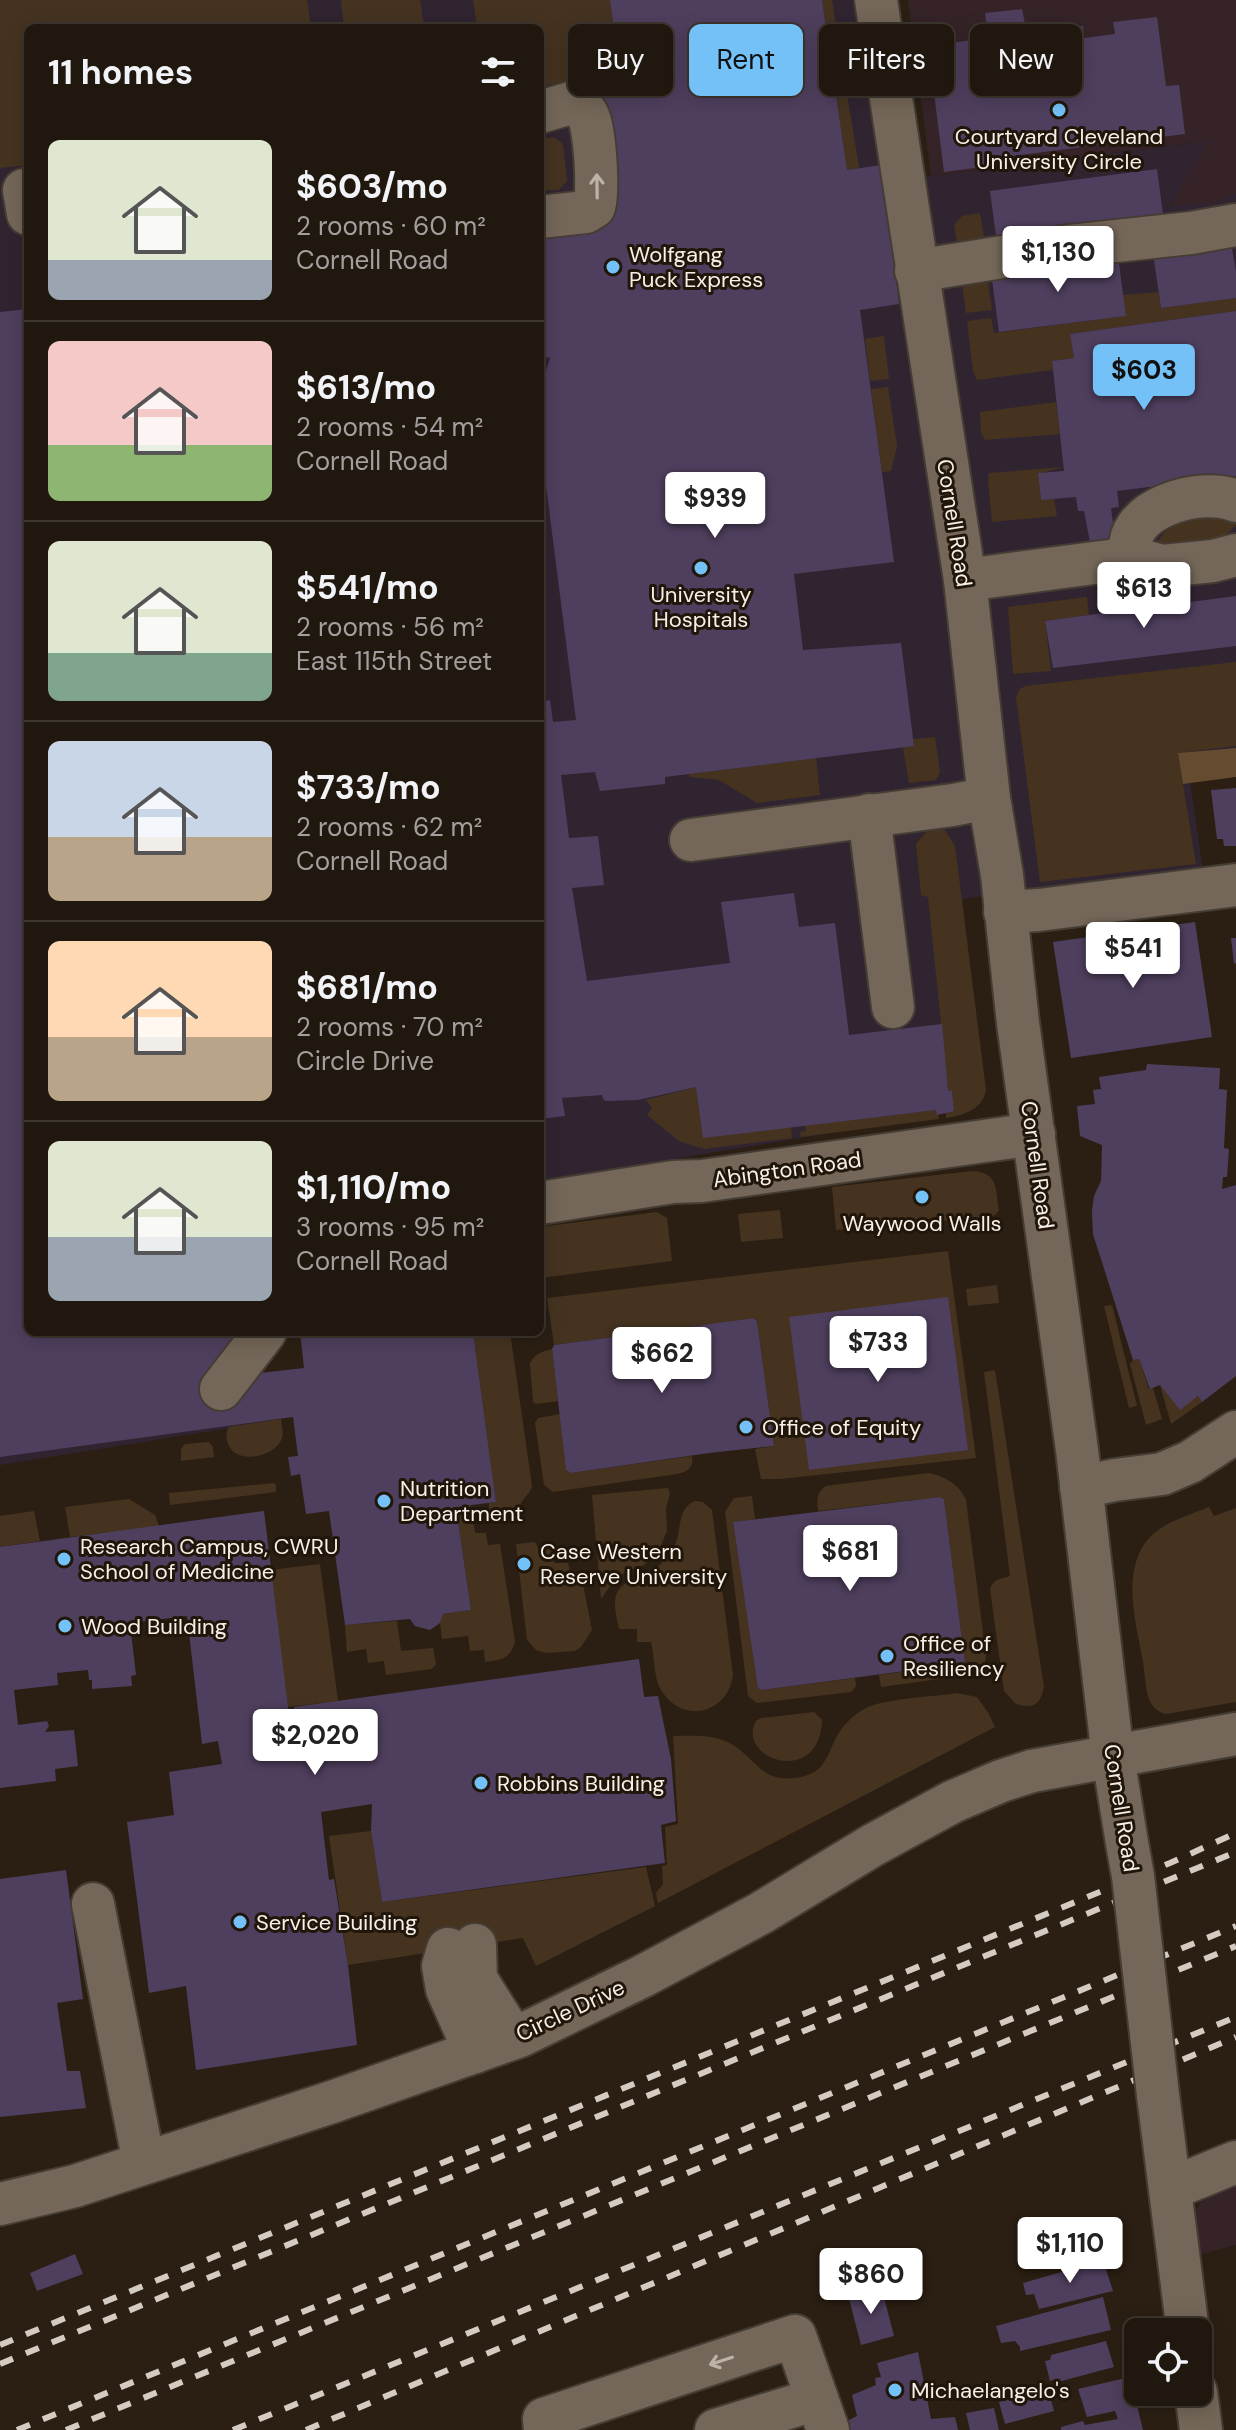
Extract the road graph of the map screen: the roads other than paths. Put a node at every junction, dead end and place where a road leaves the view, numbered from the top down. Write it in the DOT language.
graph roads {
  1 [pos="876,0"];
  2 [pos="544,111"];
  3 [pos="544,217"];
  4 [pos="1236,225"];
  5 [pos="916,271"];
  6 [pos="1236,501"];
  7 [pos="1236,555"];
  8 [pos="1132,558"];
  9 [pos="965,580"];
  10 [pos="989,798"];
  11 [pos="869,815"];
  12 [pos="691,840"];
  13 [pos="1236,885"];
  14 [pos="1005,912"];
  15 [pos="893,1007"];
  16 [pos="1034,1134"];
  17 [pos="544,1202"];
  18 [pos="262,1336"];
  19 [pos="221,1389"];
  20 [pos="1236,1432"];
  21 [pos="1081,1487"];
  22 [pos="1236,1734"];
  23 [pos="1113,1757"];
  24 [pos="93,1904"];
  25 [pos="462,1947"];
  26 [pos="494,2045"];
  27 [pos="1236,2162"];
  28 [pos="144,2163"];
  29 [pos="1170,2189"];
  30 [pos="0,2204"];
  31 [pos="1186,2318"];
  32 [pos="1198,2406"];
  33 [pos="822,2414"];
  34 [pos="545,2430"];
  35 [pos="716,2430"];
  36 [pos="1201,2430"];
  1 -- 5 [label="street, Cornell Road"];
  3 -- 2 [label="street, one-way"];
  4 -- 5 [label="street"];
  5 -- 9 [label="street, Cornell Road"];
  6 -- 8 [label="street"];
  7 -- 8 [label="street"];
  8 -- 9 [label="street"];
  9 -- 10 [label="street, Cornell Road"];
  10 -- 11 [label="street"];
  10 -- 14 [label="street, Cornell Road"];
  11 -- 12 [label="street"];
  11 -- 15 [label="street"];
  13 -- 14 [label="street"];
  14 -- 16 [label="street, Cornell Road"];
  16 -- 17 [label="street, Abington Road"];
  16 -- 21 [label="street, Cornell Road"];
  18 -- 19 [label="street"];
  20 -- 21 [label="street"];
  21 -- 23 [label="street, Cornell Road"];
  22 -- 23 [label="street, Circle Drive"];
  23 -- 26 [label="street, Circle Drive"];
  23 -- 29 [label="street, Cornell Road, bridge"];
  24 -- 28 [label="street"];
  25 -- 26 [label="street"];
  26 -- 28 [label="street, Circle Drive"];
  27 -- 29 [label="street"];
  28 -- 30 [label="street, Circle Drive"];
  29 -- 31 [label="street, Cornell Road"];
  32 -- 36 [label="street"];
  33 -- 34 [label="street, one-way"];
  33 -- 35 [label="street"];
}
